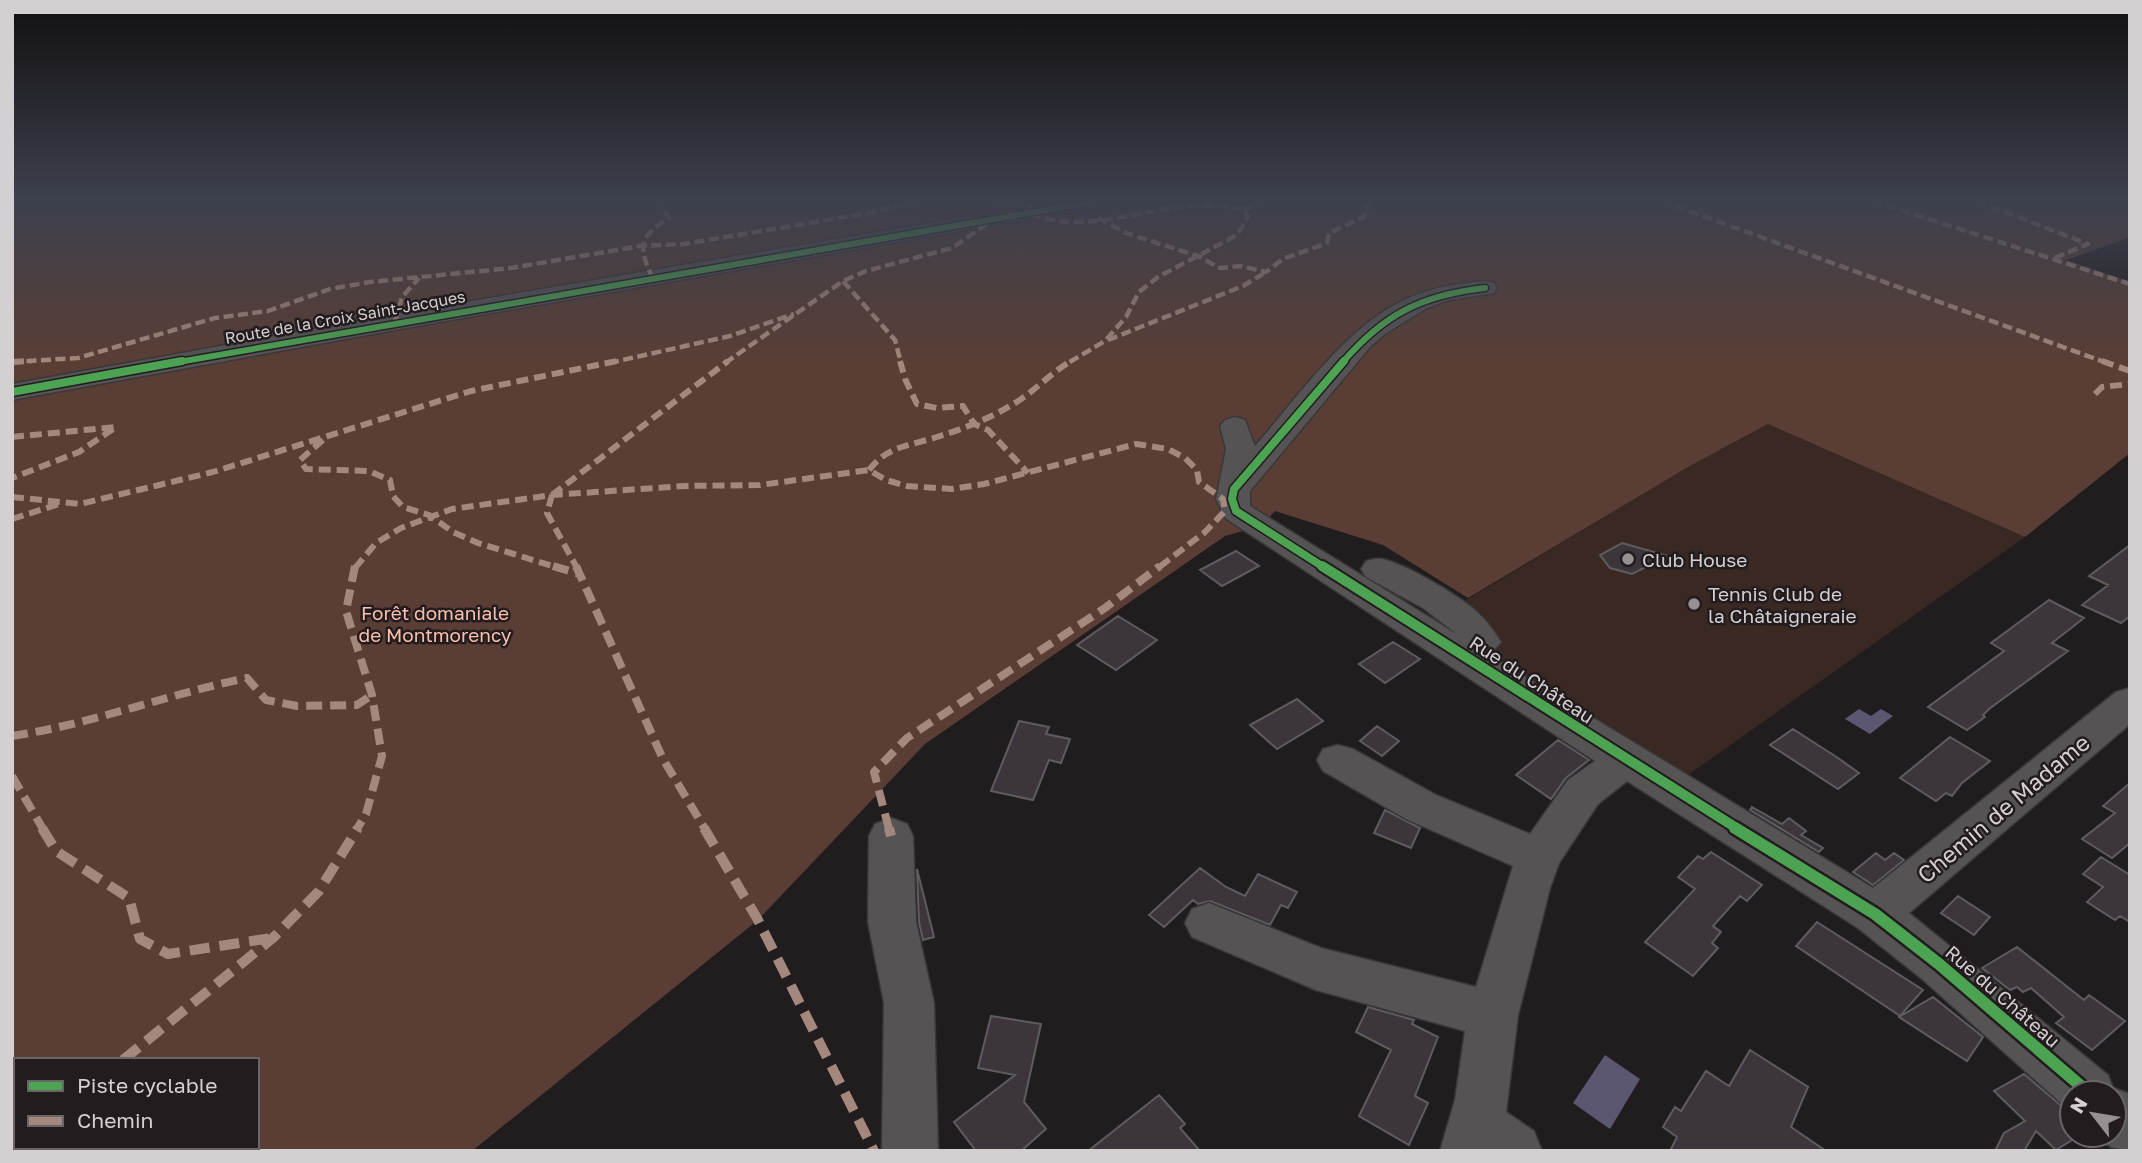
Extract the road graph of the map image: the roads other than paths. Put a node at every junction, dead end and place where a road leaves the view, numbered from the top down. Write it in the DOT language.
graph roads {
  1 [pos="782,255"];
  2 [pos="1485,288"];
  3 [pos="12,392"];
  4 [pos="1235,426"];
  5 [pos="1234,489"];
  6 [pos="1378,569"];
  7 [pos="1464,657"];
  8 [pos="2130,702"];
  9 [pos="1339,760"];
  10 [pos="1626,760"];
  11 [pos="891,836"];
  12 [pos="1539,858"];
  13 [pos="1875,914"];
  14 [pos="1209,923"];
  15 [pos="1493,1015"];
  16 [pos="2073,1079"];
  17 [pos="1487,1142"];
  18 [pos="910,1151"];
  1 -- 3 [label="street, Route de la Croix Saint-Jacques"];
  2 -- 5 [label="street"];
  4 -- 5 [label="street"];
  5 -- 7 [label="street, Rue du Château"];
  6 -- 7 [label="street"];
  7 -- 10 [label="street, Rue du Château"];
  8 -- 13 [label="street, Chemin de Madame"];
  9 -- 12 [label="street"];
  10 -- 12 [label="street"];
  10 -- 13 [label="street, Rue du Château"];
  11 -- 18 [label="street"];
  12 -- 15 [label="street"];
  13 -- 16 [label="street, Rue du Château"];
  14 -- 15 [label="street"];
  15 -- 17 [label="street"];
}
